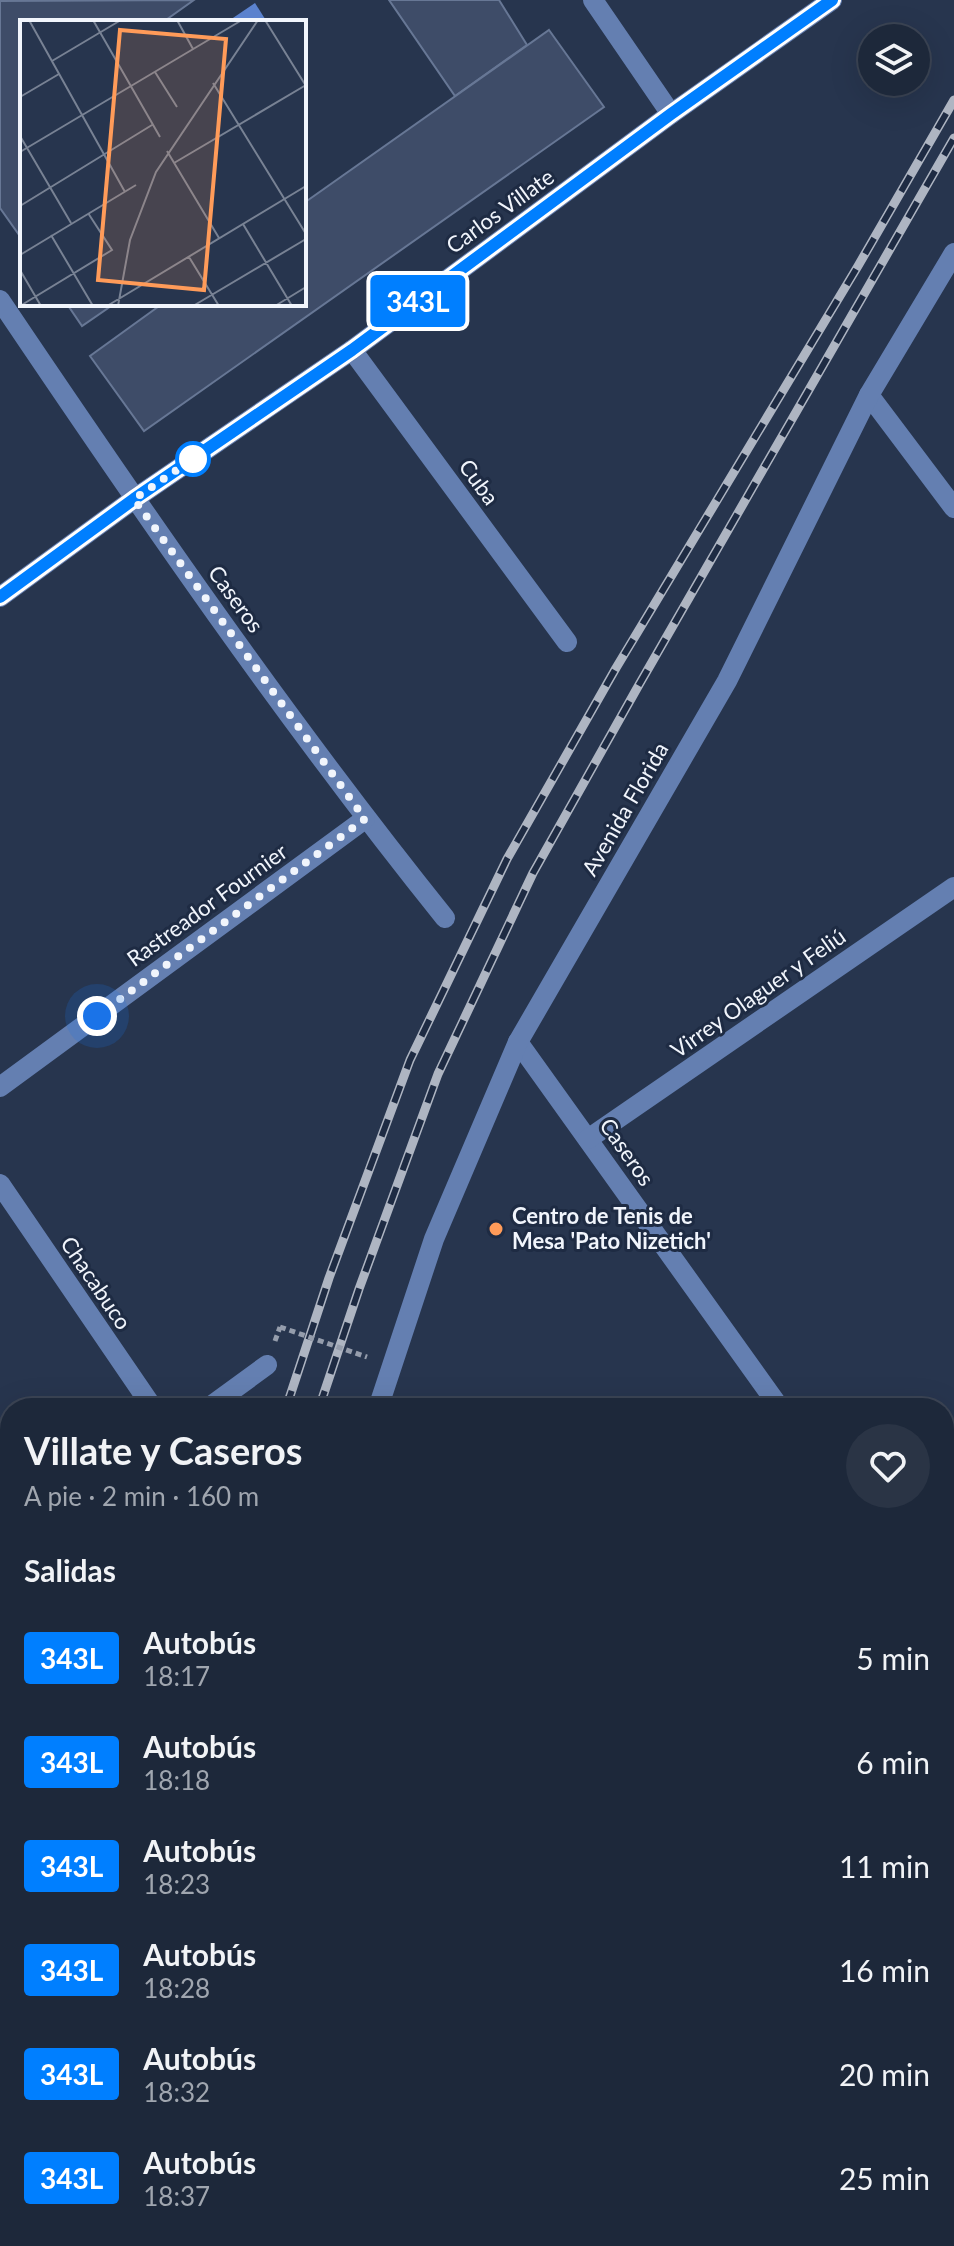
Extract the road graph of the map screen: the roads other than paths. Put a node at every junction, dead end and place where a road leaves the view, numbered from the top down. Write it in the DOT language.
graph roads {
  1 [pos="593,0"];
  2 [pos="832,0"];
  3 [pos="671,114"];
  4 [pos="954,253"];
  5 [pos="0,300"];
  6 [pos="352,350"];
  7 [pos="869,395"];
  8 [pos="134,499"];
  9 [pos="954,508"];
  10 [pos="0,597"];
  11 [pos="567,642"];
  12 [pos="365,819"];
  13 [pos="954,887"];
  14 [pos="445,918"];
  15 [pos="518,1042"];
  16 [pos="0,1087"];
  17 [pos="588,1139"];
  18 [pos="0,1184"];
  19 [pos="267,1365"];
  20 [pos="146,1398"];
  21 [pos="222,1398"];
  22 [pos="381,1398"];
  23 [pos="773,1398"];
  1 -- 3 [label="street"];
  2 -- 3 [label="street, Carlos Villate"];
  3 -- 6 [label="street, Carlos Villate"];
  4 -- 7 [label="street, Avenida Florida"];
  5 -- 8 [label="street, Caseros"];
  6 -- 8 [label="street, Carlos Villate"];
  6 -- 11 [label="street, Cuba"];
  7 -- 9 [label="street"];
  7 -- 15 [label="street, Avenida Florida"];
  8 -- 10 [label="street, Carlos Villate"];
  8 -- 12 [label="street, Caseros"];
  12 -- 14 [label="street, Caseros"];
  12 -- 16 [label="street, Rastreador Fournier"];
  13 -- 17 [label="street, Virrey Olaguer y Feliú"];
  15 -- 17 [label="street, Caseros"];
  15 -- 22 [label="street, Avenida Florida"];
  17 -- 23 [label="street, Caseros"];
  18 -- 20 [label="street, Chacabuco"];
  19 -- 21 [label="street"];
}
